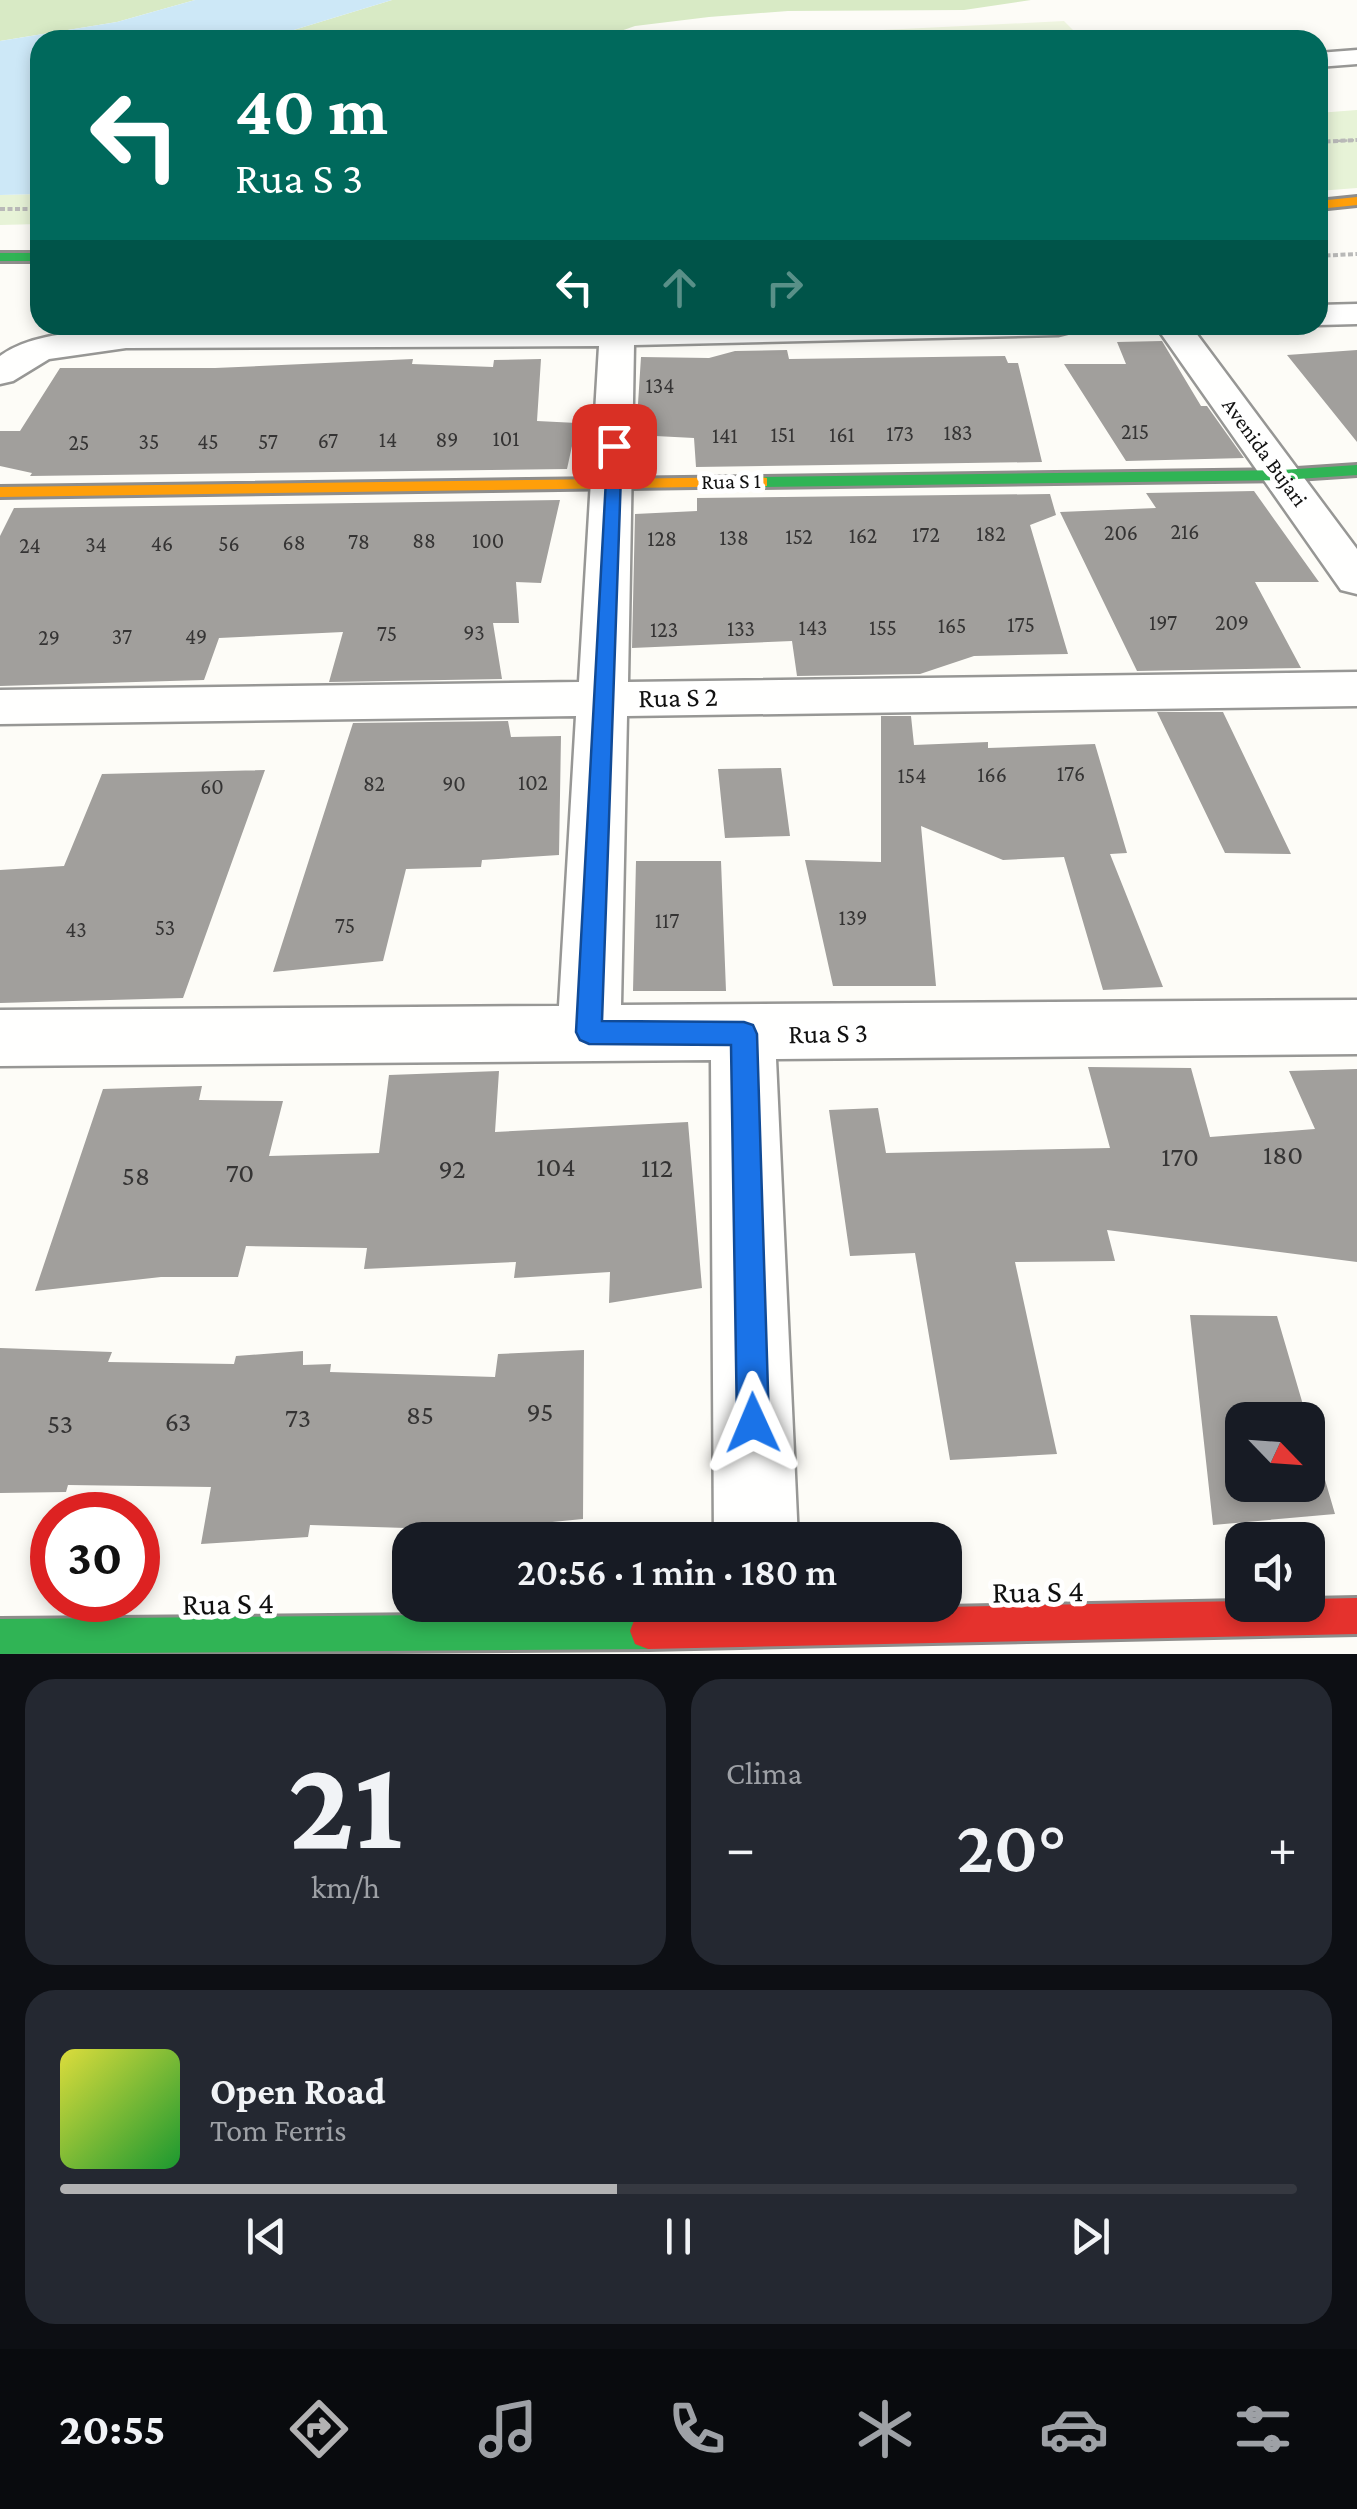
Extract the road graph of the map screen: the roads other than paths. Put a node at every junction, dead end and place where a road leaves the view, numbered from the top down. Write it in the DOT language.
graph roads {
  1 [pos="1357,57"];
  2 [pos="1328,59"];
  3 [pos="1357,201"];
  4 [pos="1328,204"];
  5 [pos="1357,221"];
  6 [pos="1328,224"];
  7 [pos="0,234"];
  8 [pos="30,234"];
  9 [pos="0,257"];
  10 [pos="30,257"];
  11 [pos="1357,314"];
  12 [pos="1328,315"];
  13 [pos="617,335"];
  14 [pos="1179,335"];
  15 [pos="11,365"];
  16 [pos="1357,470"];
  17 [pos="1282,474"];
  18 [pos="613,482"];
  19 [pos="0,492"];
  20 [pos="1357,580"];
  21 [pos="1357,688"];
  22 [pos="605,698"];
  23 [pos="0,706"];
  24 [pos="1357,1026"];
  25 [pos="589,1032"];
  26 [pos="744,1034"];
  27 [pos="0,1038"];
  28 [pos="756,1522"];
  29 [pos="1357,1616"];
  30 [pos="758,1630"];
  31 [pos="0,1637"];
  1 -- 2 [label="street"];
  3 -- 4 [label="street"];
  5 -- 6 [label="street"];
  7 -- 8 [label="street"];
  9 -- 10 [label="street"];
  11 -- 12 [label="street"];
  13 -- 15 [label="street"];
  13 -- 18 [label="street"];
  14 -- 17 [label="street, Avenida Bujari"];
  16 -- 17 [label="street, Rua S 1"];
  17 -- 18 [label="street, Rua S 1"];
  17 -- 20 [label="street, Avenida Bujari"];
  18 -- 19 [label="street, Rua S 1"];
  18 -- 22 [label="street"];
  21 -- 22 [label="street, Rua S 2"];
  22 -- 23 [label="street, Rua S 2"];
  22 -- 25 [label="street"];
  24 -- 26 [label="street, Rua S 3"];
  25 -- 26 [label="street, Rua S 3"];
  25 -- 27 [label="street, Rua S 3"];
  26 -- 28 [label="street"];
  29 -- 30 [label="street, Rua S 4"];
  30 -- 31 [label="street, Rua S 4"];
}
